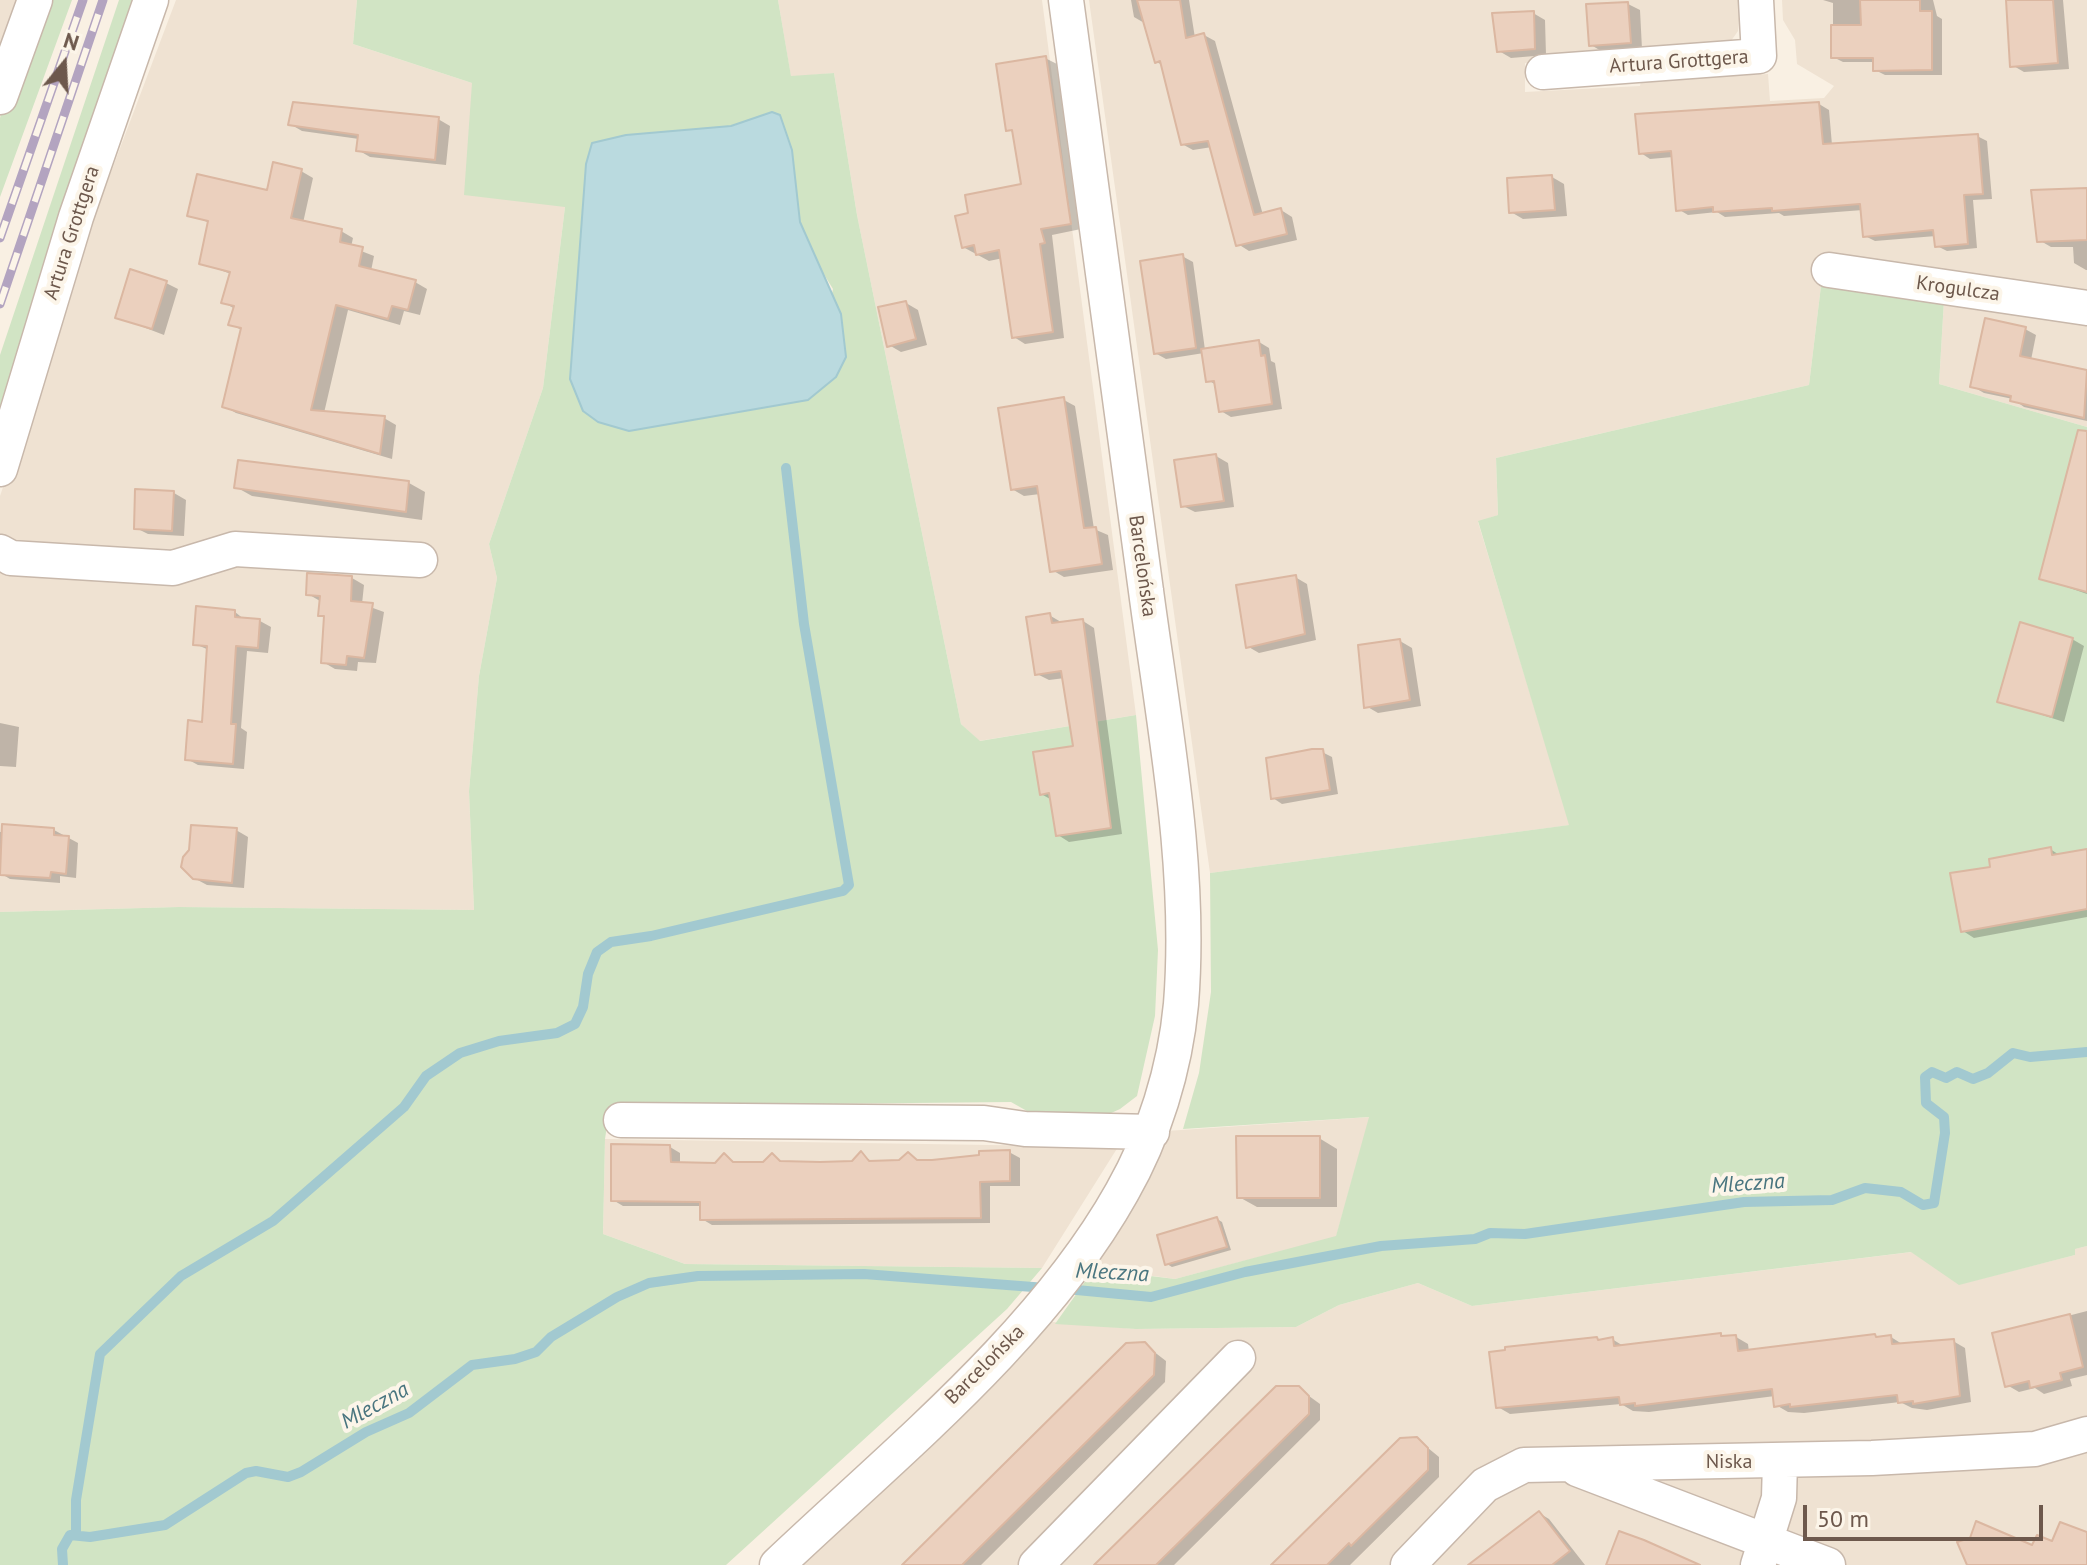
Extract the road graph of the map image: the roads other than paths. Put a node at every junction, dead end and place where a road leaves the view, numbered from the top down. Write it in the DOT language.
graph roads {
  1 [pos="35,0"];
  2 [pos="151,0"];
  3 [pos="1066,0"];
  4 [pos="1756,0"];
  5 [pos="1543,72"];
  6 [pos="0,97"];
  7 [pos="1829,270"];
  8 [pos="2087,308"];
  9 [pos="0,469"];
  10 [pos="0,552"];
  11 [pos="420,560"];
  12 [pos="621,1120"];
  13 [pos="1152,1132"];
  14 [pos="1238,1358"];
  15 [pos="2087,1434"];
  16 [pos="1558,1462"];
  17 [pos="1780,1462"];
  18 [pos="1763,1553"];
  19 [pos="777,1565"];
  20 [pos="1036,1565"];
  21 [pos="1408,1565"];
  22 [pos="1828,1565"];
  1 -- 6 [label="street"];
  2 -- 9 [label="street, Artura Grottgera"];
  3 -- 13 [label="street, Barcelońska"];
  4 -- 5 [label="street, Artura Grottgera"];
  7 -- 8 [label="street, Krogulcza"];
  10 -- 11 [label="street"];
  12 -- 13 [label="street"];
  13 -- 19 [label="street, Barcelońska"];
  14 -- 20 [label="street"];
  15 -- 17 [label="street, Niska"];
  16 -- 17 [label="street, Niska"];
  16 -- 18 [label="street"];
  16 -- 21 [label="street, Niska"];
  17 -- 18 [label="street"];
  18 -- 22 [label="street"];
}
